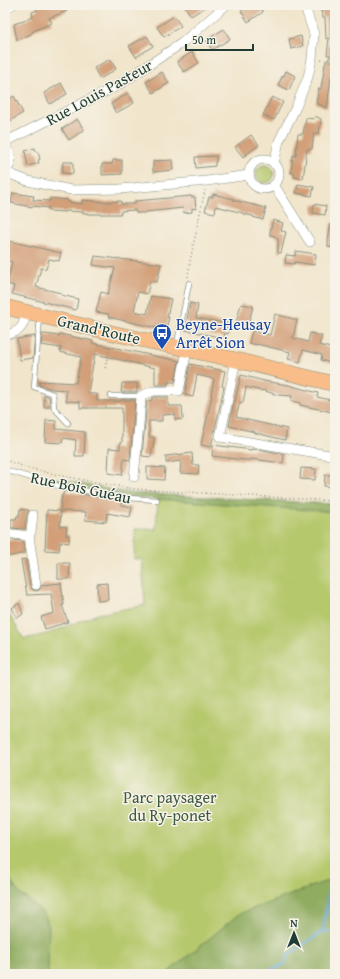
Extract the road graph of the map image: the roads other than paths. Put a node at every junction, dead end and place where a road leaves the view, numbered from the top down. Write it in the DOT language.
graph roads {
  1 [pos="12,5"];
  2 [pos="226,5"];
  3 [pos="304,5"];
  4 [pos="5,8"];
  5 [pos="5,142"];
  6 [pos="5,147"];
  7 [pos="274,164"];
  8 [pos="5,172"];
  9 [pos="249,175"];
  10 [pos="274,185"];
  11 [pos="310,242"];
  12 [pos="189,283"];
  13 [pos="5,307"];
  14 [pos="33,314"];
  15 [pos="5,335"];
  16 [pos="182,349"];
  17 [pos="236,360"];
  18 [pos="335,384"];
  19 [pos="111,396"];
  20 [pos="141,396"];
  21 [pos="68,423"];
  22 [pos="329,456"];
  23 [pos="5,470"];
  24 [pos="134,477"];
  25 [pos="157,500"];
  26 [pos="33,515"];
  27 [pos="5,533"];
  28 [pos="29,536"];
  29 [pos="36,585"];
  1 -- 4 [label="street"];
  2 -- 5 [label="street, Rue Louis Pasteur"];
  3 -- 7 [label="street"];
  6 -- 8 [label="street"];
  7 -- 9 [label="street"];
  7 -- 10 [label="street"];
  8 -- 9 [label="street"];
  9 -- 10 [label="street"];
  10 -- 11 [label="street"];
  12 -- 16 [label="lane"];
  13 -- 14 [label="main road, Grand'Route"];
  14 -- 15 [label="street"];
  14 -- 16 [label="main road, Grand'Route"];
  14 -- 21 [label="lane"];
  16 -- 17 [label="main road, Grand'Route"];
  16 -- 20 [label="street"];
  17 -- 18 [label="main road, Grand'Route"];
  17 -- 22 [label="street"];
  19 -- 20 [label="lane"];
  20 -- 24 [label="street"];
  23 -- 25 [label="lane, Rue Bois Guéau"];
  26 -- 28 [label="street"];
  27 -- 28 [label="street"];
  28 -- 29 [label="street"];
}
